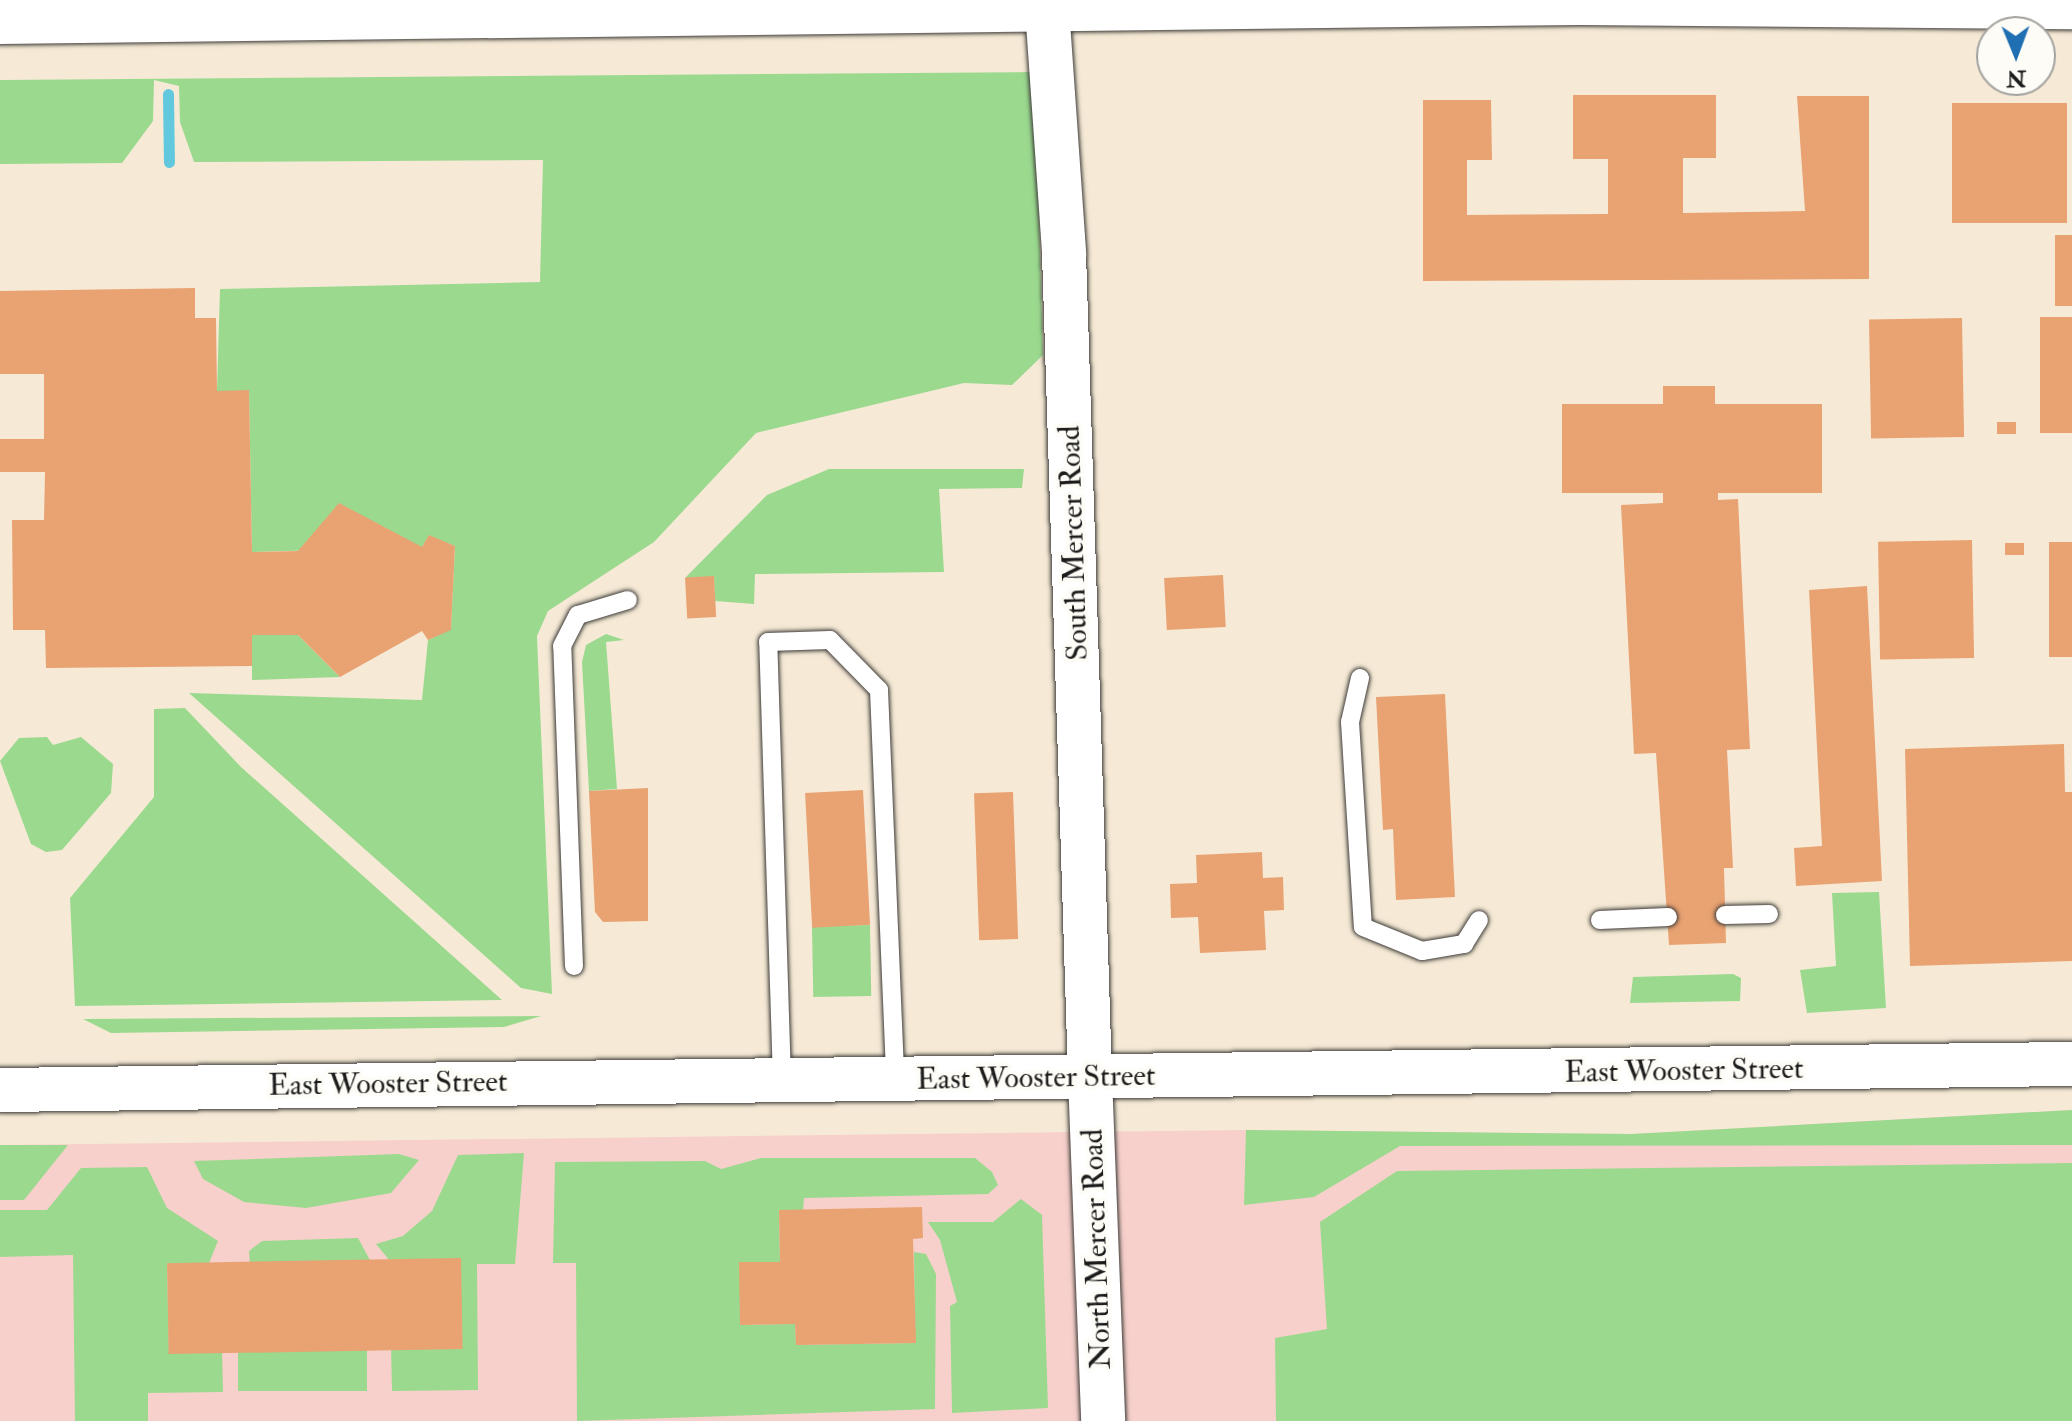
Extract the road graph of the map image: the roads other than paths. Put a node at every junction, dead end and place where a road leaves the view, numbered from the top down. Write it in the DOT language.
graph roads {
  1 [pos="2072,7"];
  2 [pos="1047,8"];
  3 [pos="0,22"];
  4 [pos="628,600"];
  5 [pos="1360,678"];
  6 [pos="1769,914"];
  7 [pos="1725,915"];
  8 [pos="1668,917"];
  9 [pos="1479,920"];
  10 [pos="1600,920"];
  11 [pos="574,966"];
  12 [pos="2072,1064"];
  13 [pos="1090,1077"];
  14 [pos="895,1079"];
  15 [pos="782,1080"];
  16 [pos="0,1090"];
  17 [pos="1103,1421"];
  1 -- 2 [label="street"];
  2 -- 3 [label="street"];
  2 -- 13 [label="street, South Mercer Road"];
  4 -- 11 [label="lane"];
  5 -- 9 [label="lane"];
  6 -- 7 [label="lane"];
  8 -- 10 [label="lane"];
  12 -- 13 [label="street, East Wooster Street"];
  13 -- 14 [label="street, East Wooster Street"];
  13 -- 17 [label="street, North Mercer Road"];
  14 -- 15 [label="street, East Wooster Street"];
  14 -- 15 [label="lane"];
  15 -- 16 [label="street, East Wooster Street"];
}
